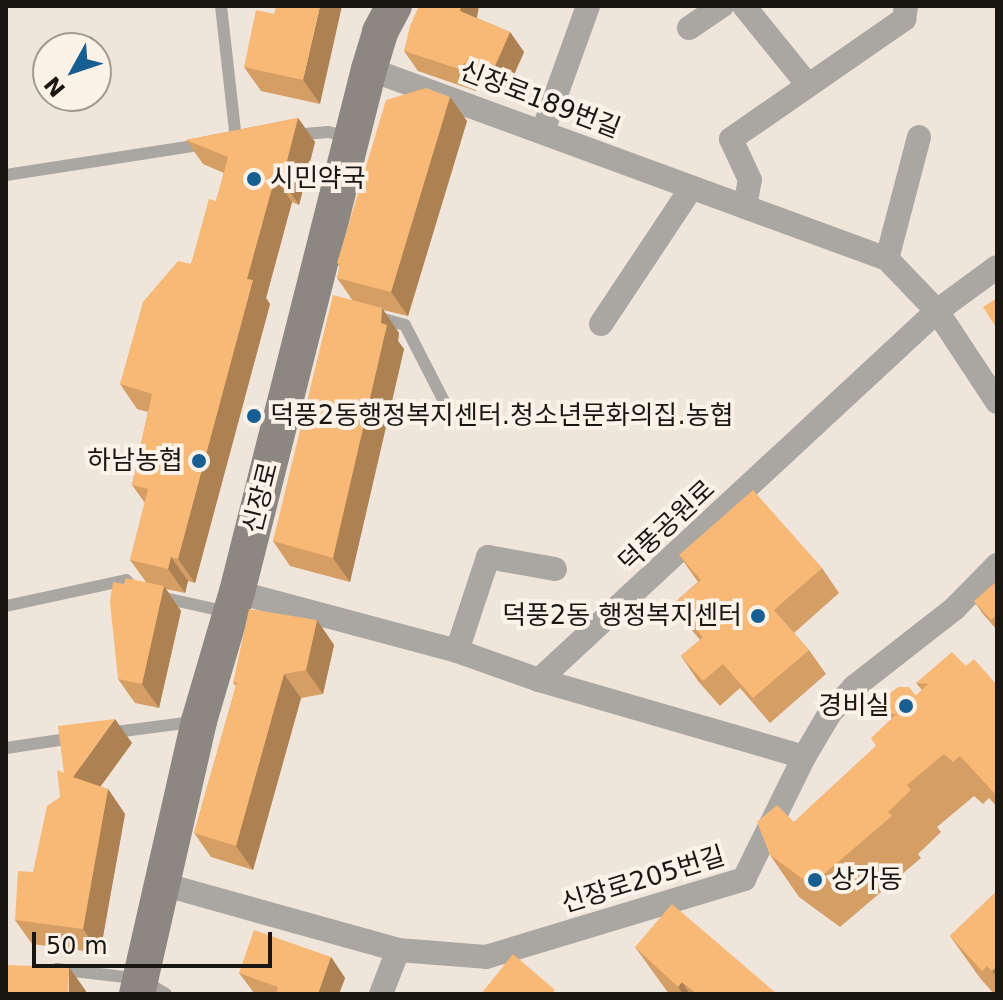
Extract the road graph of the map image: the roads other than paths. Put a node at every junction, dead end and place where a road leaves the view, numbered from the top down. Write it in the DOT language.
graph roads {
  1 [pos="221,6"];
  2 [pos="394,6"];
  3 [pos="588,6"];
  4 [pos="722,6"];
  5 [pos="744,6"];
  6 [pos="906,6"];
  7 [pos="689,28"];
  8 [pos="369,69"];
  9 [pos="808,85"];
  10 [pos="543,131"];
  11 [pos="282,136"];
  12 [pos="353,137"];
  13 [pos="919,137"];
  14 [pos="251,138"];
  15 [pos="236,140"];
  16 [pos="6,175"];
  17 [pos="692,187"];
  18 [pos="745,207"];
  19 [pos="887,259"];
  20 [pos="997,267"];
  21 [pos="937,311"];
  22 [pos="363,314"];
  23 [pos="601,324"];
  24 [pos="997,402"];
  25 [pos="447,407"];
  26 [pos="997,565"];
  27 [pos="555,569"];
  28 [pos="234,602"];
  29 [pos="6,606"];
  30 [pos="457,651"];
  31 [pos="539,680"];
  32 [pos="199,721"];
  33 [pos="96,735"];
  34 [pos="81,737"];
  35 [pos="6,748"];
  36 [pos="804,757"];
  37 [pos="162,884"];
  38 [pos="398,950"];
  39 [pos="46,969"];
  40 [pos="148,989"];
  41 [pos="381,994"];
  1 -- 15 [label="lane"];
  2 -- 8 [label="street, 신장로"];
  3 -- 10 [label="street"];
  4 -- 7 [label="street"];
  5 -- 9 [label="street"];
  6 -- 9 [label="street"];
  8 -- 10 [label="street, 신장로189번길"];
  8 -- 12 [label="street, 신장로"];
  9 -- 18 [label="street"];
  10 -- 17 [label="street, 신장로189번길"];
  11 -- 12 [label="lane"];
  12 -- 28 [label="street, 신장로"];
  13 -- 19 [label="street"];
  14 -- 15 [label="lane"];
  15 -- 16 [label="lane"];
  17 -- 18 [label="street, 신장로189번길"];
  17 -- 23 [label="street"];
  18 -- 19 [label="street, 신장로189번길"];
  19 -- 21 [label="street, 신장로189번길"];
  20 -- 21 [label="street, 덕풍공원로"];
  21 -- 24 [label="street"];
  21 -- 31 [label="street, 덕풍공원로"];
  22 -- 25 [label="lane"];
  26 -- 36 [label="street, 신장로205번길"];
  27 -- 30 [label="street"];
  28 -- 29 [label="lane"];
  28 -- 30 [label="street"];
  28 -- 32 [label="street, 신장로"];
  30 -- 31 [label="street"];
  31 -- 36 [label="street"];
  32 -- 33 [label="lane"];
  32 -- 37 [label="street, 신장로"];
  34 -- 35 [label="lane"];
  36 -- 38 [label="street, 신장로205번길"];
  37 -- 38 [label="street, 신장로205번길"];
  37 -- 40 [label="street, 신장로"];
  38 -- 41 [label="street"];
  39 -- 40 [label="lane"];
}
